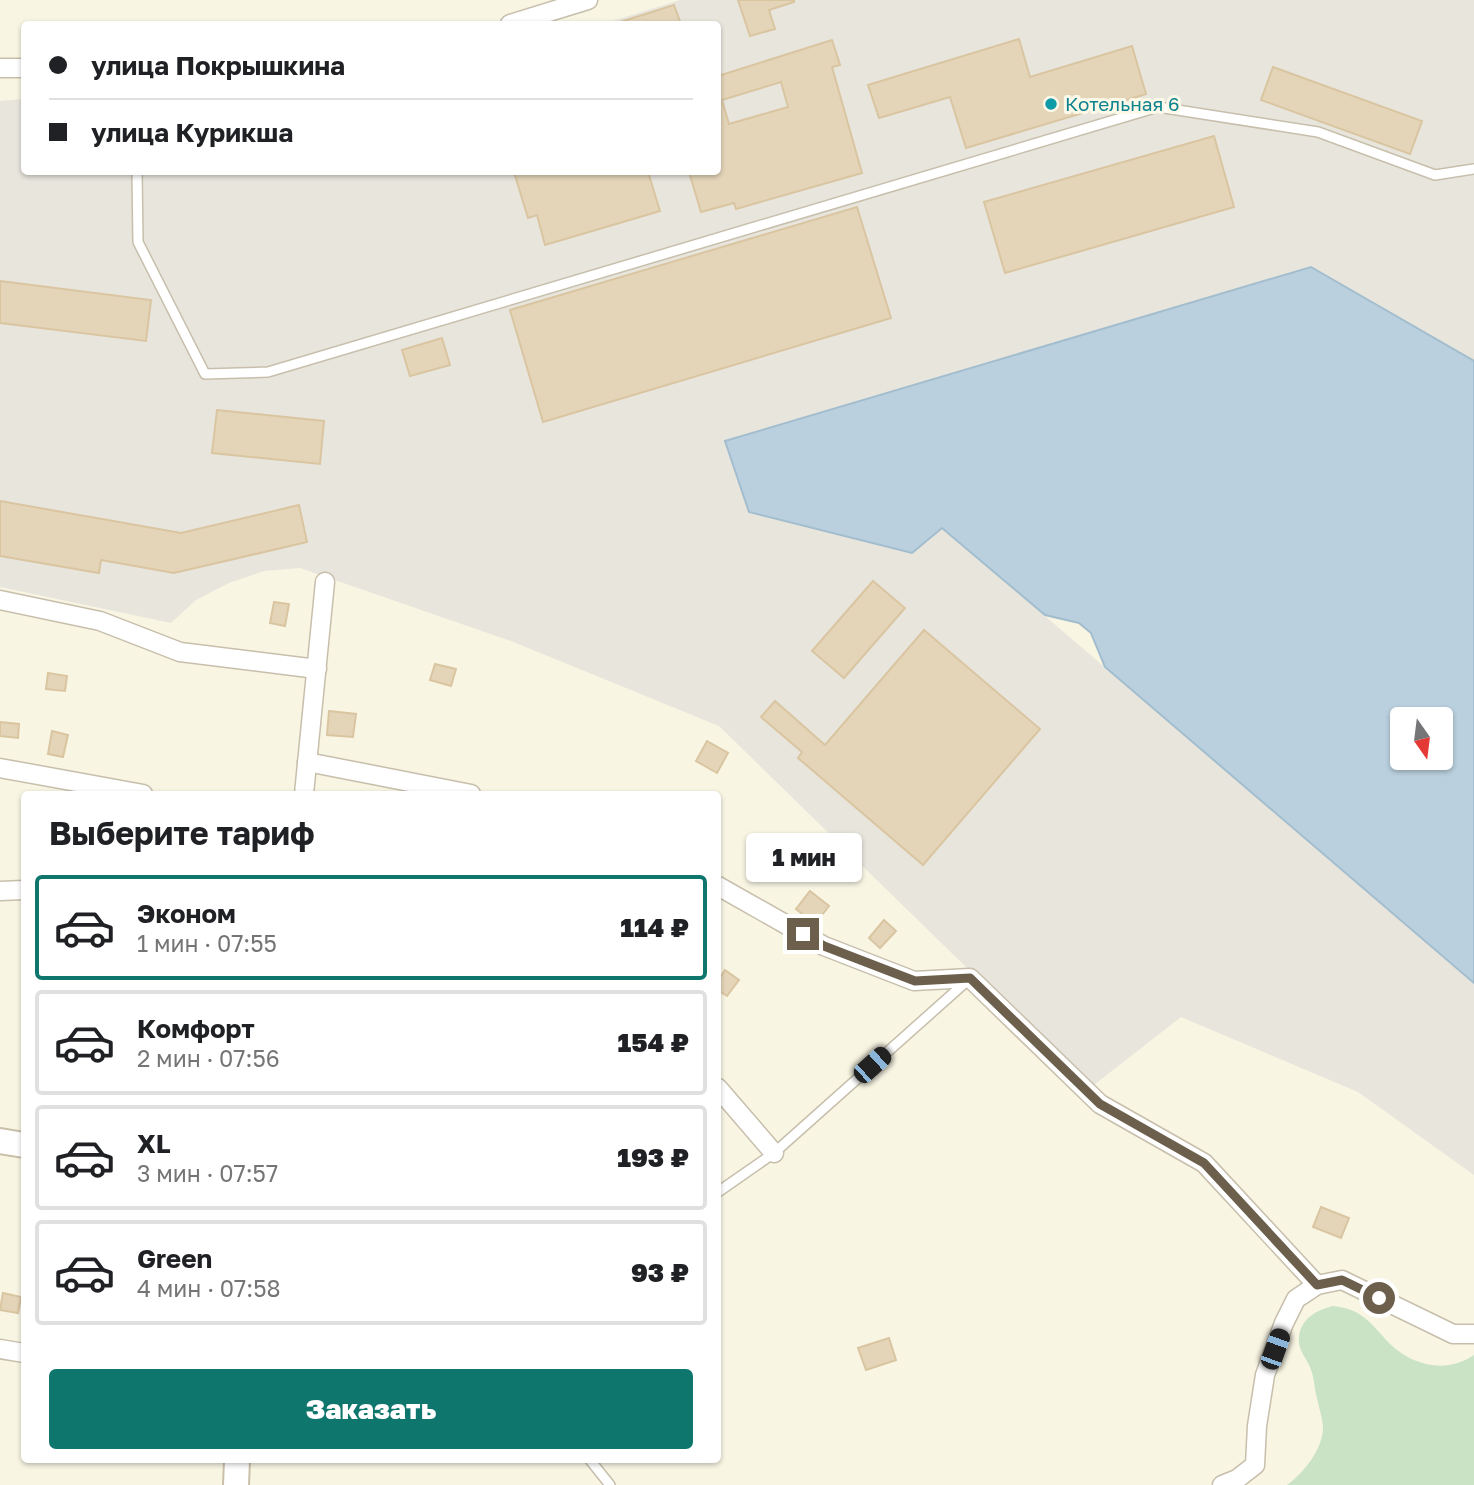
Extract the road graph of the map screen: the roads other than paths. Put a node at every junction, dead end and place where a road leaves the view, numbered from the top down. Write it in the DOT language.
graph roads {
  1 [pos="588,0"];
  2 [pos="520,21"];
  3 [pos="0,68"];
  4 [pos="21,68"];
  5 [pos="1474,169"];
  6 [pos="137,175"];
  7 [pos="325,582"];
  8 [pos="0,600"];
  9 [pos="317,669"];
  10 [pos="307,762"];
  11 [pos="0,768"];
  12 [pos="126,791"];
  13 [pos="304,791"];
  14 [pos="456,791"];
  15 [pos="721,888"];
  16 [pos="21,890"];
  17 [pos="0,891"];
  18 [pos="970,978"];
  19 [pos="721,1091"];
  20 [pos="0,1141"];
  21 [pos="21,1144"];
  22 [pos="774,1153"];
  23 [pos="721,1190"];
  24 [pos="1317,1285"];
  25 [pos="1474,1334"];
  26 [pos="0,1349"];
  27 [pos="21,1352"];
  28 [pos="237,1463"];
  29 [pos="592,1463"];
  30 [pos="236,1485"];
  31 [pos="610,1485"];
  32 [pos="1222,1485"];
  1 -- 2 [label="street"];
  3 -- 4 [label="street"];
  5 -- 6 [label="lane"];
  7 -- 9 [label="street"];
  8 -- 9 [label="street"];
  9 -- 10 [label="street"];
  10 -- 13 [label="street"];
  10 -- 14 [label="street"];
  11 -- 12 [label="street"];
  15 -- 18 [label="street"];
  16 -- 17 [label="street"];
  18 -- 22 [label="lane"];
  18 -- 24 [label="street"];
  19 -- 22 [label="street"];
  20 -- 21 [label="street"];
  22 -- 23 [label="lane"];
  24 -- 25 [label="street"];
  24 -- 32 [label="street"];
  26 -- 27 [label="street"];
  28 -- 30 [label="street"];
  29 -- 31 [label="lane"];
}
